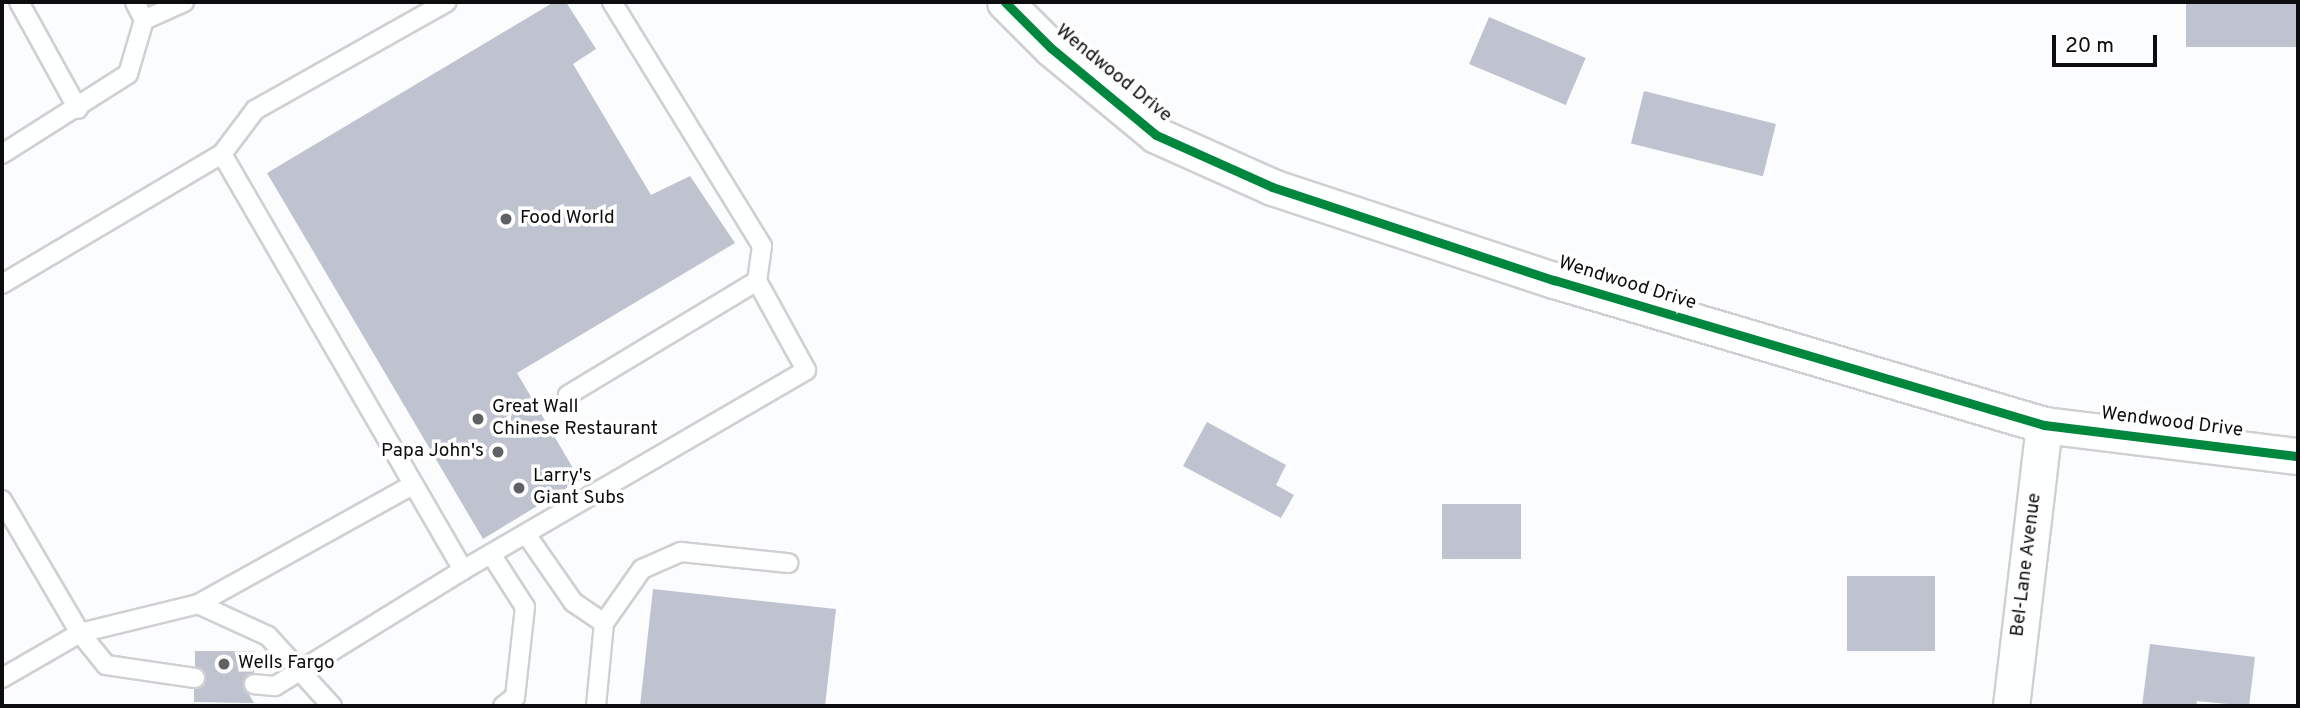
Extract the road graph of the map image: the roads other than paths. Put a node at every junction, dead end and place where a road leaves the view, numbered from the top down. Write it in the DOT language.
graph roads {
  1 [pos="19,2"];
  2 [pos="135,2"];
  3 [pos="184,2"];
  4 [pos="447,2"];
  5 [pos="612,2"];
  6 [pos="1005,2"];
  7 [pos="144,20"];
  8 [pos="78,109"];
  9 [pos="2,154"];
  10 [pos="222,154"];
  11 [pos="757,281"];
  12 [pos="2,284"];
  13 [pos="568,395"];
  14 [pos="2044,425"];
  15 [pos="2298,456"];
  16 [pos="413,485"];
  17 [pos="2,500"];
  18 [pos="526,534"];
  19 [pos="491,554"];
  20 [pos="788,563"];
  21 [pos="463,570"];
  22 [pos="198,604"];
  23 [pos="604,624"];
  24 [pos="80,633"];
  25 [pos="299,670"];
  26 [pos="2,678"];
  27 [pos="195,678"];
  28 [pos="254,684"];
  29 [pos="332,706"];
  30 [pos="503,706"];
  31 [pos="596,706"];
  32 [pos="2011,706"];
  1 -- 8 [label="lane"];
  2 -- 7 [label="lane"];
  3 -- 7 [label="lane"];
  4 -- 10 [label="lane"];
  5 -- 11 [label="lane"];
  6 -- 14 [label="street, Wendwood Drive"];
  7 -- 8 [label="lane"];
  8 -- 9 [label="lane"];
  10 -- 12 [label="lane"];
  10 -- 16 [label="lane"];
  11 -- 13 [label="lane"];
  11 -- 18 [label="lane"];
  14 -- 15 [label="street, Wendwood Drive"];
  14 -- 32 [label="street, Bel-Lane Avenue"];
  16 -- 21 [label="lane"];
  16 -- 22 [label="lane"];
  17 -- 24 [label="lane"];
  18 -- 19 [label="lane"];
  18 -- 23 [label="lane"];
  19 -- 21 [label="lane"];
  19 -- 30 [label="lane"];
  20 -- 23 [label="lane"];
  21 -- 25 [label="lane"];
  22 -- 24 [label="lane"];
  22 -- 25 [label="lane"];
  23 -- 31 [label="lane"];
  24 -- 26 [label="lane"];
  24 -- 27 [label="lane"];
  25 -- 28 [label="lane"];
  25 -- 29 [label="lane"];
}
